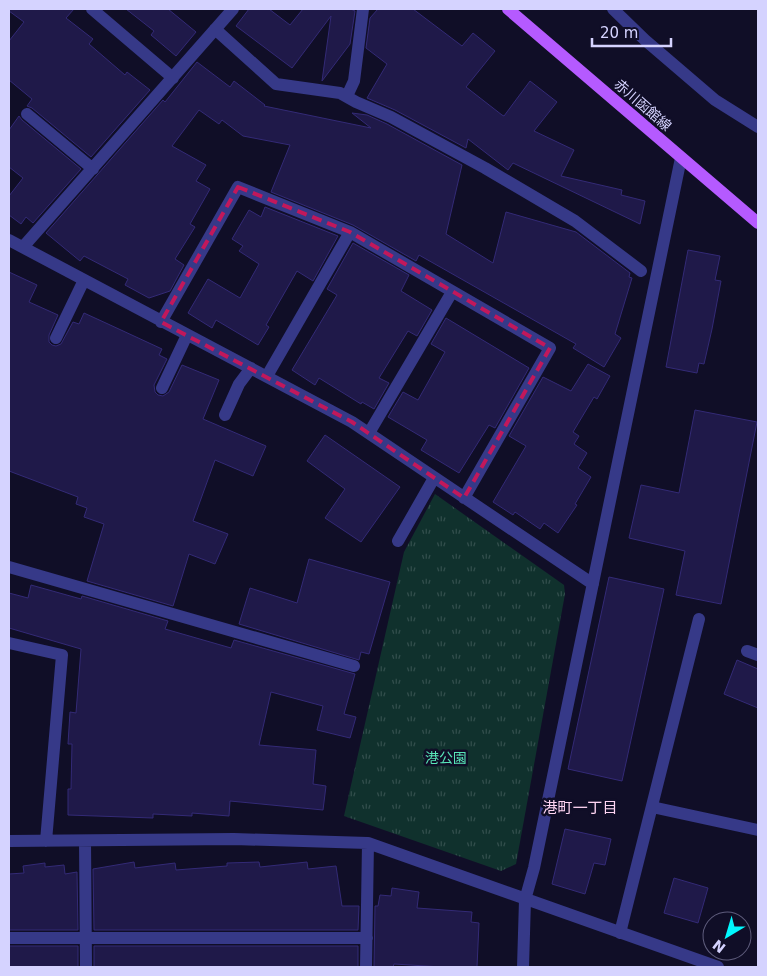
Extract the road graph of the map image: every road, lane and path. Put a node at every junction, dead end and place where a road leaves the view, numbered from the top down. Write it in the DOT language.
graph roads {
  1 [pos="92,9"];
  2 [pos="233,9"];
  3 [pos="363,9"];
  4 [pos="508,9"];
  5 [pos="612,9"];
  6 [pos="215,29"];
  7 [pos="173,78"];
  8 [pos="347,96"];
  9 [pos="27,114"];
  10 [pos="758,127"];
  11 [pos="681,158"];
  12 [pos="93,169"];
  13 [pos="758,223"];
  14 [pos="350,232"];
  15 [pos="9,240"];
  16 [pos="23,248"];
  17 [pos="641,271"];
  18 [pos="84,280"];
  19 [pos="452,292"];
  20 [pos="161,322"];
  21 [pos="187,335"];
  22 [pos="56,338"];
  23 [pos="251,368"];
  24 [pos="267,376"];
  25 [pos="162,388"];
  26 [pos="225,415"];
  27 [pos="369,433"];
  28 [pos="434,478"];
  29 [pos="464,498"];
  30 [pos="398,541"];
  31 [pos="9,567"];
  32 [pos="592,584"];
  33 [pos="699,619"];
  34 [pos="9,643"];
  35 [pos="354,666"];
  36 [pos="652,807"];
  37 [pos="758,830"];
  38 [pos="9,841"];
  39 [pos="46,841"];
  40 [pos="85,841"];
  41 [pos="368,843"];
  42 [pos="526,900"];
  43 [pos="620,933"];
  44 [pos="9,938"];
  45 [pos="86,938"];
  46 [pos="367,938"];
  47 [pos="86,967"];
  48 [pos="366,967"];
  49 [pos="523,967"];
  50 [pos="718,967"];
  1 -- 7 [label="street"];
  2 -- 6 [label="street"];
  3 -- 8 [label="street"];
  4 -- 11 [label="main road, 赤川函館線"];
  5 -- 10 [label="street"];
  6 -- 7 [label="street"];
  6 -- 8 [label="street"];
  7 -- 12 [label="street"];
  8 -- 17 [label="street"];
  9 -- 12 [label="street"];
  11 -- 13 [label="main road, 赤川函館線"];
  11 -- 32 [label="street"];
  12 -- 16 [label="street"];
  14 -- 19 [label="street"];
  14 -- 20 [label="street"];
  14 -- 24 [label="street"];
  15 -- 16 [label="street"];
  16 -- 18 [label="street"];
  18 -- 20 [label="street"];
  18 -- 22 [label="street"];
  19 -- 27 [label="street"];
  19 -- 29 [label="street"];
  20 -- 21 [label="street"];
  21 -- 23 [label="street"];
  21 -- 25 [label="street"];
  23 -- 24 [label="street"];
  23 -- 26 [label="street"];
  24 -- 27 [label="street"];
  27 -- 28 [label="street"];
  28 -- 29 [label="street"];
  28 -- 30 [label="street"];
  29 -- 32 [label="street"];
  31 -- 35 [label="street"];
  32 -- 42 [label="street"];
  33 -- 36 [label="street"];
  34 -- 39 [label="street"];
  36 -- 37 [label="street"];
  36 -- 43 [label="street"];
  38 -- 39 [label="street"];
  39 -- 40 [label="street"];
  40 -- 41 [label="street"];
  40 -- 45 [label="street"];
  41 -- 42 [label="street"];
  41 -- 46 [label="street"];
  42 -- 43 [label="street"];
  42 -- 49 [label="street"];
  43 -- 50 [label="street"];
  44 -- 45 [label="street"];
  45 -- 46 [label="street"];
  45 -- 47 [label="street"];
  46 -- 48 [label="street"];
}
